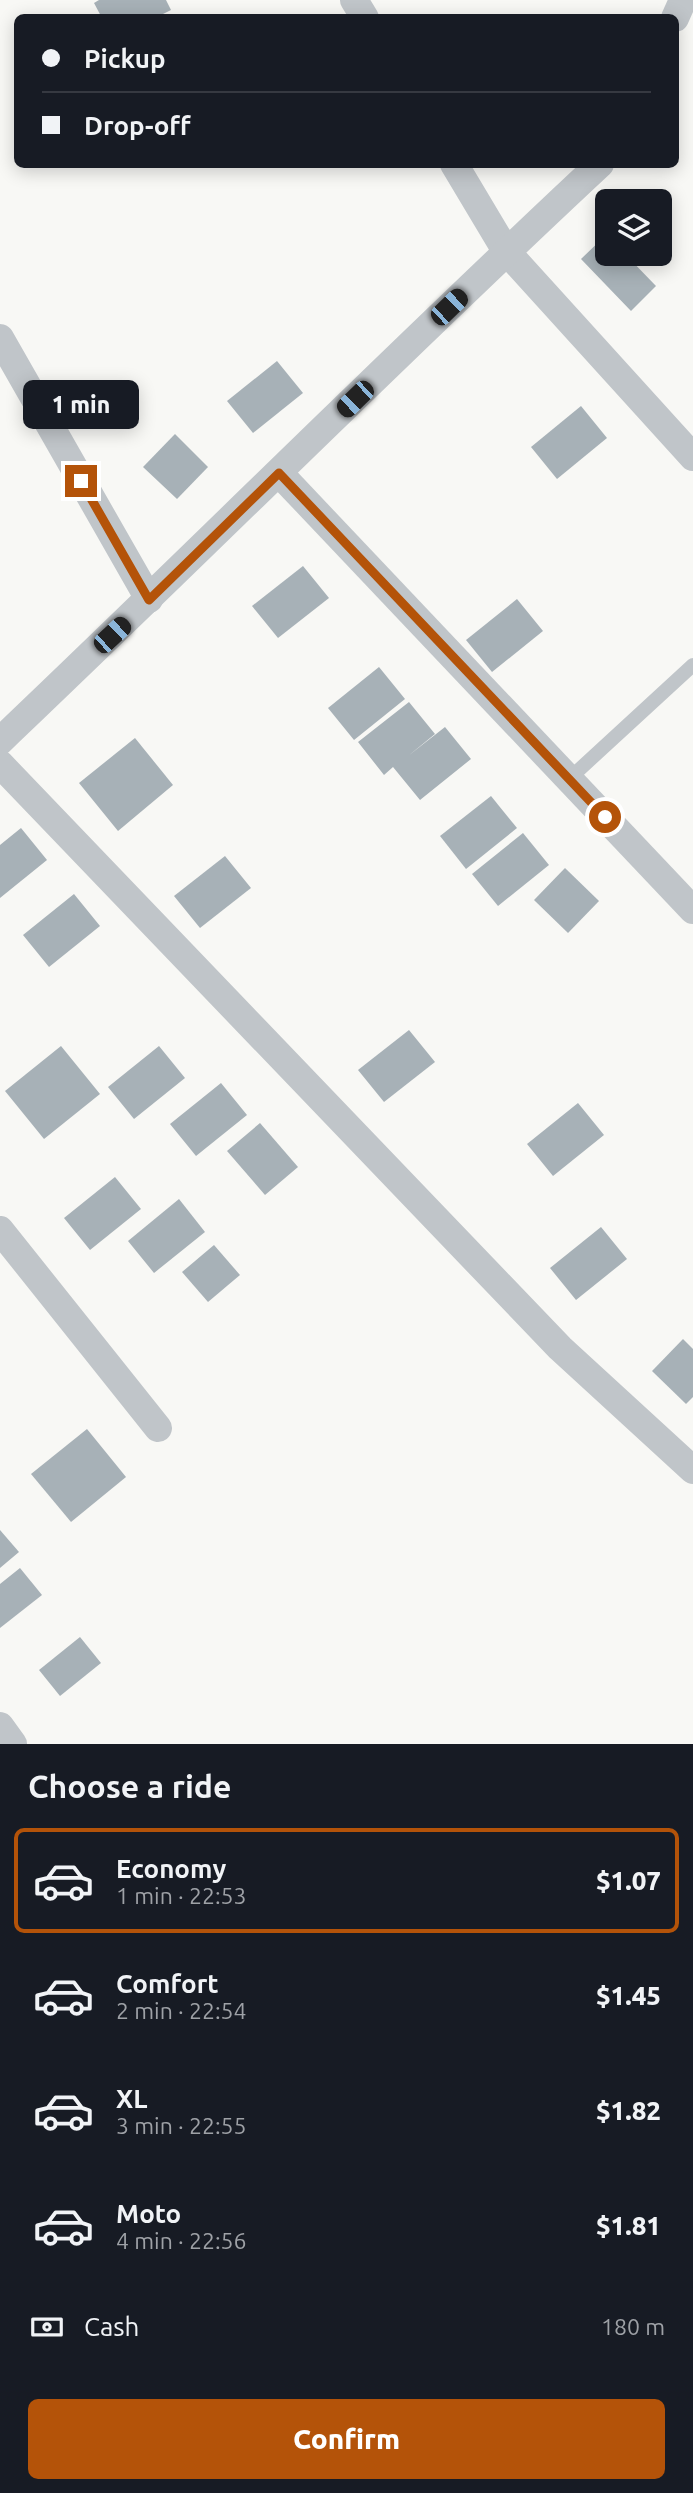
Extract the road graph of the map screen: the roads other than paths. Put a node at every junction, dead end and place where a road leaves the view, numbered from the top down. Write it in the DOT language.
graph roads {
  1 [pos="456,168"];
  2 [pos="596,168"];
  3 [pos="506,251"];
  4 [pos="0,338"];
  5 [pos="693,457"];
  6 [pos="279,473"];
  7 [pos="149,600"];
  8 [pos="693,665"];
  9 [pos="0,741"];
  10 [pos="0,764"];
  11 [pos="569,779"];
  12 [pos="693,910"];
  13 [pos="0,1230"];
  14 [pos="158,1428"];
  15 [pos="693,1470"];
  16 [pos="0,1726"];
  17 [pos="13,1744"];
  1 -- 3 [label="street"];
  2 -- 3 [label="street"];
  3 -- 5 [label="street"];
  3 -- 6 [label="street"];
  4 -- 7 [label="street"];
  6 -- 7 [label="street"];
  6 -- 11 [label="street"];
  7 -- 9 [label="street"];
  8 -- 11 [label="lane"];
  10 -- 15 [label="street"];
  11 -- 12 [label="street"];
  13 -- 14 [label="street"];
  16 -- 17 [label="street"];
}
